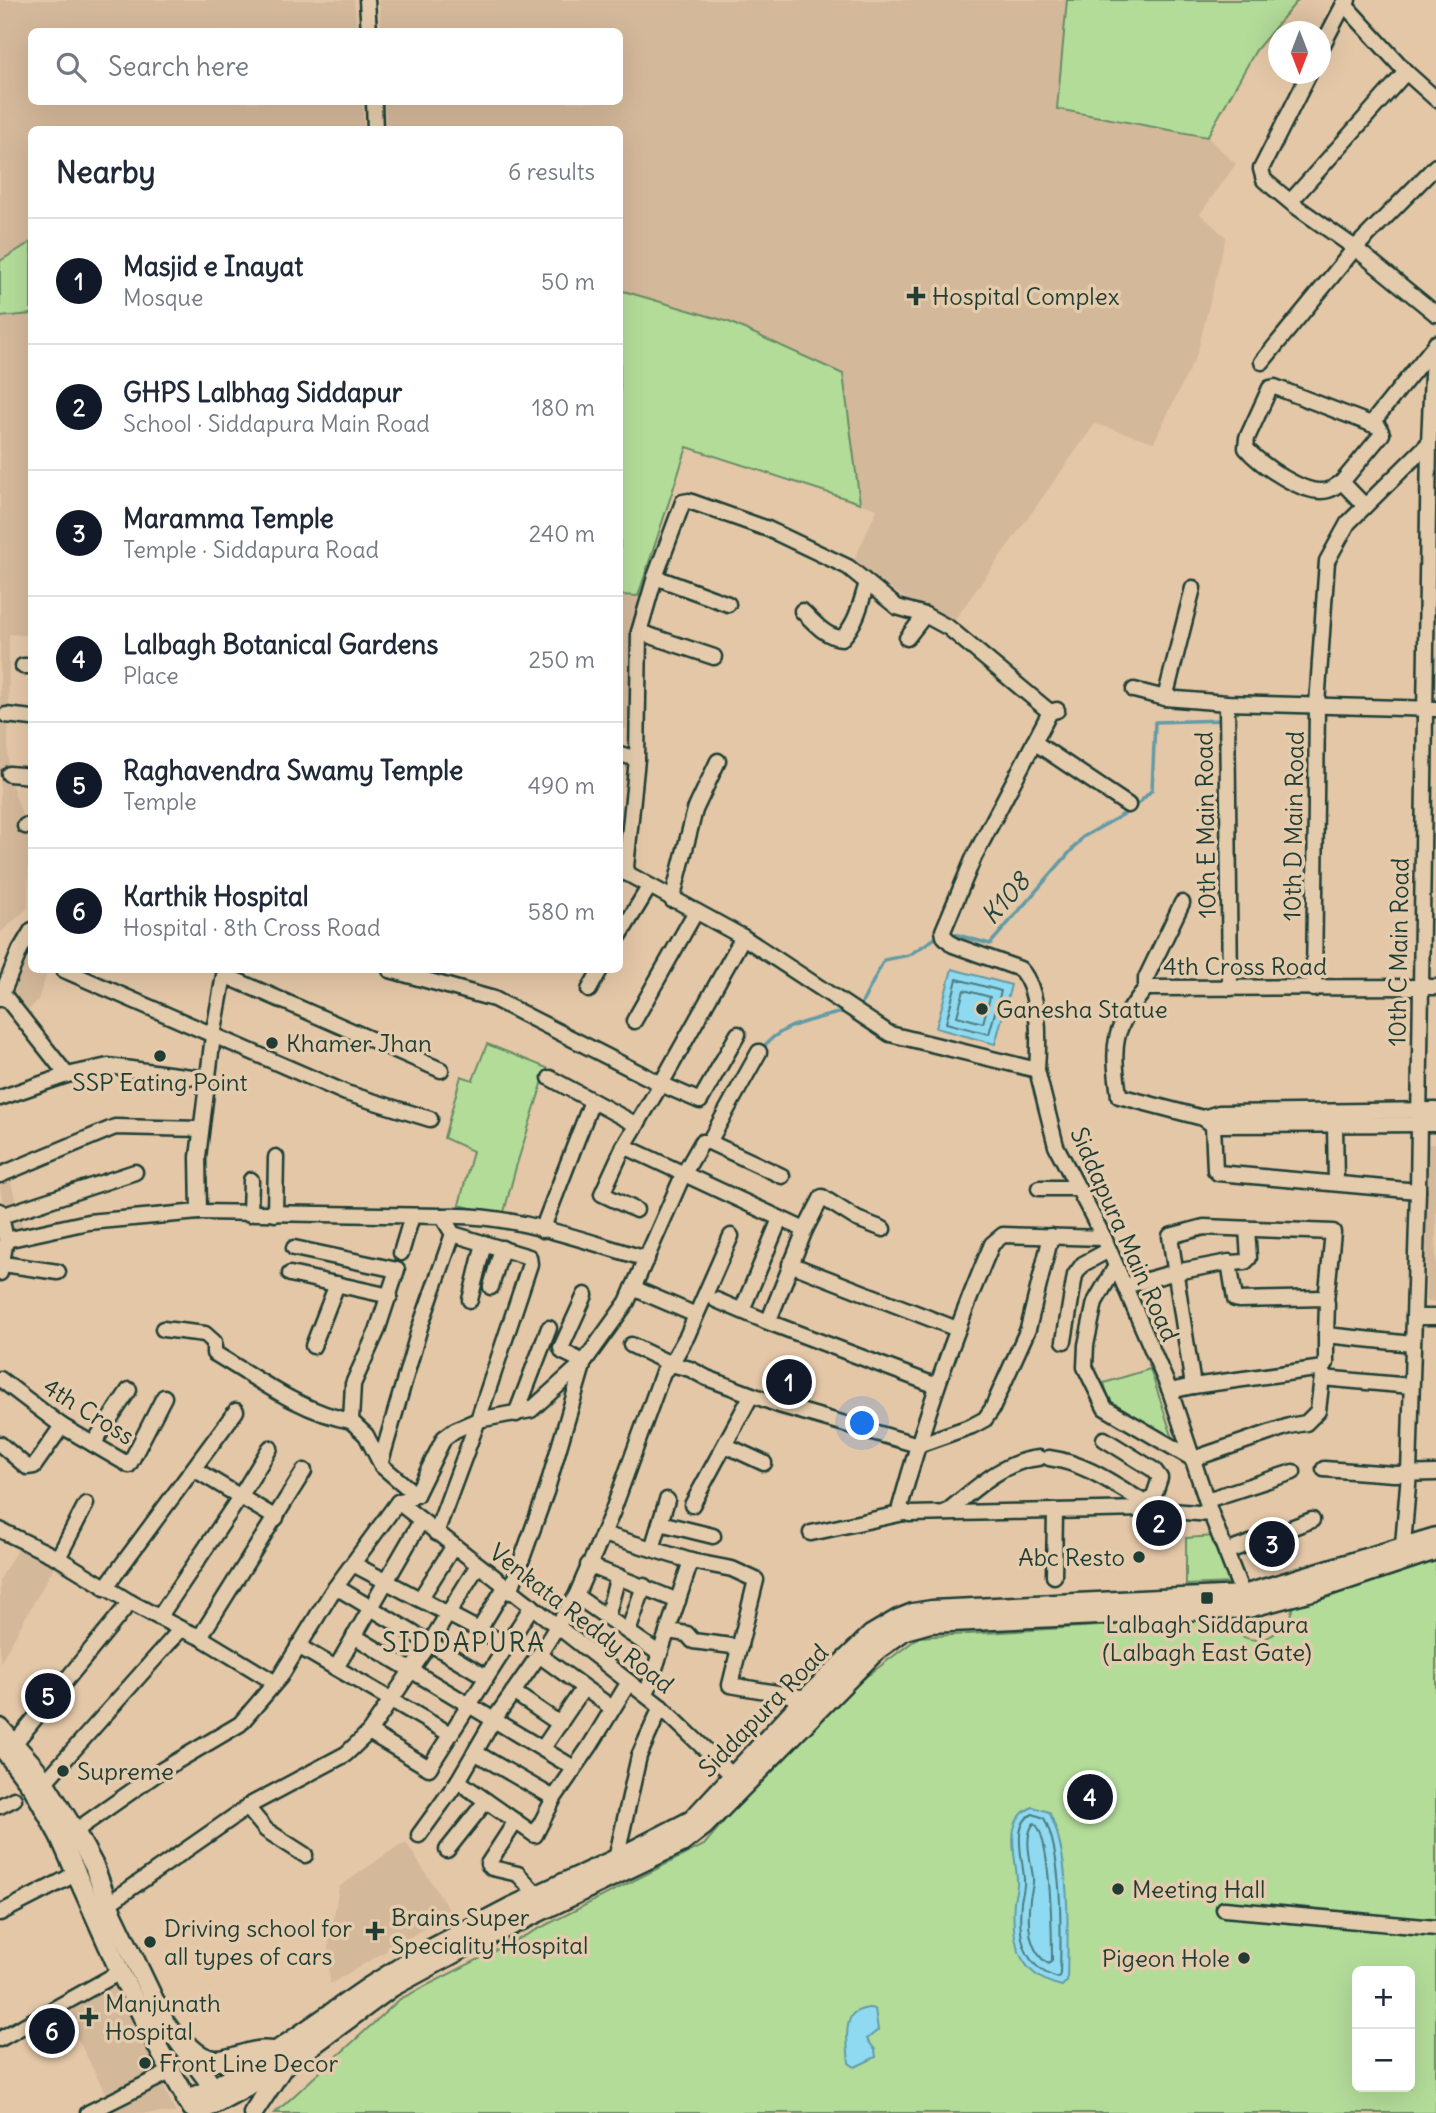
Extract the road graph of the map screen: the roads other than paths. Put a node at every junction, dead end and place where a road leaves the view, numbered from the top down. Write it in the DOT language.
graph roads {
  1 [pos="366,0"];
  2 [pos="373,0"];
  3 [pos="1346,2"];
  4 [pos="369,28"];
  5 [pos="375,28"];
  6 [pos="1331,31"];
  7 [pos="1406,72"];
  8 [pos="1304,84"];
  9 [pos="1436,99"];
  10 [pos="377,106"];
  11 [pos="378,126"];
  12 [pos="1436,166"];
  13 [pos="1290,201"];
  14 [pos="1355,248"];
  15 [pos="1436,314"];
  16 [pos="1436,344"];
  17 [pos="1262,362"];
  18 [pos="1371,424"];
  19 [pos="1429,443"];
  20 [pos="1342,482"];
  21 [pos="1365,506"];
  22 [pos="655,577"];
  23 [pos="867,583"];
  24 [pos="1193,588"];
  25 [pos="728,604"];
  26 [pos="802,611"];
  27 [pos="925,615"];
  28 [pos="639,632"];
  29 [pos="907,638"];
  30 [pos="714,657"];
  31 [pos="1134,690"];
  32 [pos="1165,698"];
  33 [pos="1227,703"];
  34 [pos="1317,705"];
  35 [pos="1430,709"];
  36 [pos="6,715"];
  37 [pos="28,718"];
  38 [pos="1034,742"];
  39 [pos="623,755"];
  40 [pos="637,759"];
  41 [pos="718,761"];
  42 [pos="9,774"];
  43 [pos="28,776"];
  44 [pos="1128,805"];
  45 [pos="625,816"];
  46 [pos="624,873"];
  47 [pos="649,887"];
  48 [pos="672,900"];
  49 [pos="1182,904"];
  50 [pos="695,913"];
  51 [pos="623,930"];
  52 [pos="743,937"];
  53 [pos="26,953"];
  54 [pos="71,973"];
  55 [pos="220,973"];
  56 [pos="224,973"];
  57 [pos="401,973"];
  58 [pos="598,973"];
  59 [pos="1436,987"];
  60 [pos="1146,988"];
  61 [pos="1230,988"];
  62 [pos="1420,988"];
  63 [pos="1314,989"];
  64 [pos="589,990"];
  65 [pos="1,996"];
  66 [pos="634,1021"];
  67 [pos="738,1034"];
  68 [pos="213,1036"];
  69 [pos="759,1052"];
  70 [pos="441,1070"];
  71 [pos="1037,1070"];
  72 [pos="67,1075"];
  73 [pos="550,1078"];
  74 [pos="208,1079"];
  75 [pos="661,1084"];
  76 [pos="0,1098"];
  77 [pos="592,1101"];
  78 [pos="1436,1110"];
  79 [pos="1418,1117"];
  80 [pos="430,1119"];
  81 [pos="1208,1122"];
  82 [pos="1436,1124"];
  83 [pos="637,1125"];
  84 [pos="1335,1125"];
  85 [pos="201,1129"];
  86 [pos="709,1142"];
  87 [pos="624,1146"];
  88 [pos="276,1157"];
  89 [pos="135,1172"];
  90 [pos="0,1175"];
  91 [pos="682,1175"];
  92 [pos="782,1176"];
  93 [pos="251,1180"];
  94 [pos="1336,1183"];
  95 [pos="1039,1188"];
  96 [pos="1078,1188"];
  97 [pos="1418,1191"];
  98 [pos="636,1210"];
  99 [pos="199,1212"];
  100 [pos="1,1214"];
  101 [pos="250,1214"];
  102 [pos="275,1214"];
  103 [pos="412,1216"];
  104 [pos="442,1216"];
  105 [pos="780,1219"];
  106 [pos="883,1229"];
  107 [pos="1247,1229"];
  108 [pos="542,1230"];
  109 [pos="805,1230"];
  110 [pos="453,1234"];
  111 [pos="732,1236"];
  112 [pos="1051,1236"];
  113 [pos="6,1240"];
  114 [pos="484,1243"];
  115 [pos="1107,1244"];
  116 [pos="294,1248"];
  117 [pos="502,1248"];
  118 [pos="401,1253"];
  119 [pos="646,1259"];
  120 [pos="1231,1263"];
  121 [pos="790,1264"];
  122 [pos="1116,1266"];
  123 [pos="1,1268"];
  124 [pos="58,1272"];
  125 [pos="1176,1272"];
  126 [pos="290,1274"];
  127 [pos="337,1284"];
  128 [pos="1125,1286"];
  129 [pos="491,1287"];
  130 [pos="634,1288"];
  131 [pos="585,1295"];
  132 [pos="390,1296"];
  133 [pos="470,1300"];
  134 [pos="716,1300"];
  135 [pos="1326,1301"];
  136 [pos="741,1310"];
  137 [pos="696,1315"];
  138 [pos="1414,1317"];
  139 [pos="1436,1317"];
  140 [pos="769,1320"];
  141 [pos="549,1328"];
  142 [pos="163,1329"];
  143 [pos="957,1329"];
  144 [pos="1326,1335"];
  145 [pos="1064,1341"];
  146 [pos="1412,1344"];
  147 [pos="631,1345"];
  148 [pos="313,1346"];
  149 [pos="584,1362"];
  150 [pos="671,1364"];
  151 [pos="1322,1373"];
  152 [pos="0,1378"];
  153 [pos="937,1386"];
  154 [pos="1193,1386"];
  155 [pos="1411,1386"];
  156 [pos="129,1390"];
  157 [pos="1170,1391"];
  158 [pos="751,1396"];
  159 [pos="164,1397"];
  160 [pos="236,1411"];
  161 [pos="516,1413"];
  162 [pos="478,1420"];
  163 [pos="351,1421"];
  164 [pos="62,1426"];
  165 [pos="1104,1439"];
  166 [pos="0,1444"];
  167 [pos="93,1444"];
  168 [pos="918,1445"];
  169 [pos="725,1446"];
  170 [pos="270,1448"];
  171 [pos="1193,1459"];
  172 [pos="764,1463"];
  173 [pos="382,1466"];
  174 [pos="194,1469"];
  175 [pos="1324,1469"];
  176 [pos="304,1471"];
  177 [pos="1293,1472"];
  178 [pos="1409,1473"];
  179 [pos="1436,1473"];
  180 [pos="416,1495"];
  181 [pos="240,1497"];
  182 [pos="667,1500"];
  183 [pos="1207,1500"];
  184 [pos="398,1502"];
  185 [pos="86,1504"];
  186 [pos="692,1505"];
  187 [pos="1147,1506"];
  188 [pos="1055,1511"];
  189 [pos="904,1513"];
  190 [pos="945,1513"];
  191 [pos="1211,1514"];
  192 [pos="276,1518"];
  193 [pos="1312,1520"];
  194 [pos="421,1521"];
  195 [pos="660,1523"];
  196 [pos="0,1530"];
  197 [pos="436,1533"];
  198 [pos="811,1533"];
  199 [pos="604,1534"];
  200 [pos="713,1536"];
  201 [pos="1436,1537"];
  202 [pos="453,1546"];
  203 [pos="652,1549"];
  204 [pos="1436,1550"];
  205 [pos="1226,1552"];
  206 [pos="1402,1555"];
  207 [pos="58,1558"];
  208 [pos="691,1561"];
  209 [pos="353,1564"];
  210 [pos="588,1565"];
  211 [pos="478,1566"];
  212 [pos="618,1576"];
  213 [pos="1054,1576"];
  214 [pos="388,1582"];
  215 [pos="645,1586"];
  216 [pos="336,1587"];
  217 [pos="105,1588"];
  218 [pos="507,1590"];
  219 [pos="576,1596"];
  220 [pos="420,1599"];
  221 [pos="678,1601"];
  222 [pos="1245,1601"];
  223 [pos="130,1602"];
  224 [pos="532,1606"];
  225 [pos="372,1608"];
  226 [pos="449,1613"];
  227 [pos="160,1616"];
  228 [pos="607,1617"];
  229 [pos="557,1627"];
  230 [pos="181,1629"];
  231 [pos="479,1630"];
  232 [pos="668,1631"];
  233 [pos="628,1632"];
  234 [pos="354,1636"];
  235 [pos="200,1637"];
  236 [pos="430,1643"];
  237 [pos="507,1645"];
  238 [pos="298,1646"];
  239 [pos="740,1647"];
  240 [pos="660,1654"];
  241 [pos="539,1655"];
  242 [pos="336,1668"];
  243 [pos="411,1670"];
  244 [pos="486,1677"];
  245 [pos="274,1682"];
  246 [pos="629,1682"];
  247 [pos="583,1689"];
  248 [pos="513,1692"];
  249 [pos="646,1695"];
  250 [pos="392,1699"];
  251 [pos="812,1703"];
  252 [pos="468,1704"];
  253 [pos="661,1707"];
  254 [pos="612,1708"];
  255 [pos="493,1721"];
  256 [pos="560,1724"];
  257 [pos="0,1728"];
  258 [pos="369,1732"];
  259 [pos="450,1734"];
  260 [pos="7,1744"];
  261 [pos="543,1748"];
  262 [pos="475,1753"];
  263 [pos="574,1768"];
  264 [pos="733,1776"];
  265 [pos="458,1781"];
  266 [pos="44,1783"];
  267 [pos="554,1798"];
  268 [pos="14,1799"];
  269 [pos="486,1801"];
  270 [pos="0,1807"];
  271 [pos="247,1807"];
  272 [pos="516,1821"];
  273 [pos="75,1831"];
  274 [pos="419,1835"];
  275 [pos="447,1850"];
  276 [pos="305,1855"];
  277 [pos="618,1866"];
  278 [pos="75,1872"];
  279 [pos="537,1895"];
  280 [pos="108,1903"];
  281 [pos="1224,1909"];
  282 [pos="0,1913"];
  283 [pos="1436,1928"];
  284 [pos="120,1972"];
  285 [pos="165,2023"];
  286 [pos="0,2039"];
  287 [pos="279,2059"];
  288 [pos="172,2071"];
  289 [pos="217,2102"];
  290 [pos="193,2109"];
  291 [pos="88,2113"];
  292 [pos="253,2113"];
  1 -- 4 [label="street"];
  2 -- 5 [label="street"];
  3 -- 6 [label="street"];
  3 -- 7 [label="street"];
  7 -- 9 [label="street"];
  7 -- 13 [label="street"];
  8 -- 13 [label="street"];
  10 -- 11 [label="street"];
  12 -- 14 [label="street"];
  13 -- 14 [label="street"];
  14 -- 15 [label="street"];
  14 -- 17 [label="street"];
  16 -- 18 [label="street"];
  16 -- 19 [label="street, 10th C Main Road"];
  18 -- 20 [label="street"];
  18 -- 20 [label="street"];
  19 -- 21 [label="street, 10th D Main Road"];
  19 -- 35 [label="street, 10th C Main Road"];
  20 -- 21 [label="street"];
  21 -- 34 [label="street, 10th D Main Road"];
  22 -- 23 [label="street"];
  22 -- 25 [label="street"];
  22 -- 28 [label="street"];
  23 -- 26 [label="street"];
  23 -- 27 [label="street"];
  24 -- 32 [label="street"];
  27 -- 29 [label="street"];
  27 -- 38 [label="street"];
  28 -- 30 [label="street"];
  28 -- 40 [label="street"];
  31 -- 32 [label="street"];
  32 -- 33 [label="street"];
  33 -- 34 [label="street"];
  33 -- 61 [label="street, 10th E Main Road"];
  34 -- 35 [label="street"];
  34 -- 63 [label="street, 10th D Main Road"];
  35 -- 62 [label="street, 10th C Main Road"];
  36 -- 37 [label="street"];
  38 -- 44 [label="street"];
  38 -- 71 [label="street, Siddapura Main Road"];
  39 -- 40 [label="street"];
  40 -- 45 [label="street"];
  41 -- 48 [label="street"];
  42 -- 43 [label="street"];
  45 -- 46 [label="street"];
  46 -- 47 [label="street"];
  47 -- 48 [label="street"];
  47 -- 51 [label="street"];
  48 -- 50 [label="street"];
  49 -- 60 [label="street, 4th Cross Road"];
  50 -- 52 [label="street"];
  50 -- 66 [label="street"];
  52 -- 71 [label="street"];
  52 -- 75 [label="street"];
  53 -- 65 [label="street"];
  54 -- 68 [label="street"];
  55 -- 68 [label="street"];
  56 -- 70 [label="street"];
  57 -- 75 [label="street"];
  58 -- 64 [label="street"];
  59 -- 62 [label="street, 4th Cross Road"];
  60 -- 61 [label="street, 4th Cross Road"];
  60 -- 81 [label="street"];
  61 -- 63 [label="street, 4th Cross Road"];
  62 -- 63 [label="street, 4th Cross Road"];
  62 -- 79 [label="street, 10th C Main Road"];
  65 -- 72 [label="street"];
  67 -- 75 [label="street"];
  68 -- 74 [label="street"];
  68 -- 80 [label="street"];
  69 -- 86 [label="street"];
  71 -- 96 [label="street, Siddapura Main Road"];
  72 -- 74 [label="street"];
  72 -- 76 [label="street"];
  73 -- 77 [label="street"];
  74 -- 85 [label="street"];
  75 -- 83 [label="street"];
  77 -- 83 [label="street"];
  77 -- 108 [label="street"];
  78 -- 79 [label="street"];
  79 -- 81 [label="street"];
  79 -- 82 [label="street"];
  79 -- 84 [label="street"];
  79 -- 97 [label="street, 10th C Main Road"];
  81 -- 84 [label="street"];
  81 -- 94 [label="street"];
  83 -- 87 [label="street"];
  84 -- 94 [label="street"];
  85 -- 90 [label="street"];
  85 -- 99 [label="street"];
  86 -- 91 [label="street"];
  86 -- 92 [label="street"];
  87 -- 91 [label="street"];
  87 -- 98 [label="street"];
  88 -- 102 [label="street"];
  89 -- 100 [label="street"];
  91 -- 105 [label="street"];
  91 -- 119 [label="street"];
  93 -- 101 [label="street"];
  94 -- 97 [label="street"];
  95 -- 96 [label="street"];
  96 -- 115 [label="street, Siddapura Main Road"];
  97 -- 138 [label="street, 10th C Main Road"];
  99 -- 101 [label="street"];
  99 -- 113 [label="street"];
  100 -- 113 [label="street"];
  101 -- 102 [label="street"];
  102 -- 103 [label="street"];
  103 -- 104 [label="street"];
  103 -- 118 [label="street"];
  104 -- 108 [label="street"];
  104 -- 110 [label="street"];
  105 -- 109 [label="street"];
  105 -- 136 [label="street"];
  106 -- 109 [label="street"];
  107 -- 120 [label="street"];
  107 -- 125 [label="street"];
  107 -- 135 [label="street"];
  108 -- 119 [label="street"];
  109 -- 121 [label="street"];
  110 -- 114 [label="street"];
  110 -- 173 [label="street"];
  111 -- 137 [label="street"];
  112 -- 115 [label="street"];
  112 -- 143 [label="street"];
  112 -- 168 [label="street"];
  113 -- 123 [label="street"];
  114 -- 117 [label="street"];
  114 -- 133 [label="street"];
  115 -- 122 [label="street, Siddapura Main Road"];
  115 -- 145 [label="street"];
  116 -- 132 [label="street"];
  117 -- 129 [label="street"];
  117 -- 162 [label="street"];
  119 -- 130 [label="street"];
  120 -- 125 [label="street"];
  120 -- 135 [label="street"];
  121 -- 140 [label="street"];
  121 -- 143 [label="street"];
  122 -- 128 [label="street, Siddapura Main Road"];
  122 -- 171 [label="street"];
  123 -- 124 [label="street"];
  125 -- 128 [label="street"];
  125 -- 154 [label="street"];
  126 -- 127 [label="street"];
  127 -- 132 [label="street"];
  127 -- 148 [label="street"];
  128 -- 157 [label="street, Siddapura Main Road"];
  130 -- 137 [label="street"];
  130 -- 149 [label="street"];
  131 -- 149 [label="street"];
  132 -- 163 [label="street"];
  134 -- 153 [label="street"];
  135 -- 144 [label="street"];
  137 -- 150 [label="street"];
  138 -- 139 [label="street"];
  138 -- 146 [label="street, 10th C Main Road"];
  141 -- 161 [label="street"];
  142 -- 163 [label="street"];
  143 -- 153 [label="street"];
  144 -- 146 [label="street"];
  144 -- 151 [label="street"];
  146 -- 155 [label="street, 10th C Main Road"];
  147 -- 150 [label="street"];
  149 -- 161 [label="street"];
  149 -- 218 [label="street"];
  150 -- 158 [label="street"];
  150 -- 199 [label="street"];
  151 -- 154 [label="street"];
  151 -- 155 [label="street"];
  151 -- 171 [label="street"];
  152 -- 164 [label="street, 4th Cross"];
  153 -- 168 [label="street"];
  154 -- 157 [label="street"];
  155 -- 178 [label="street, 10th C Main Road"];
  156 -- 167 [label="street"];
  157 -- 171 [label="street, Siddapura Main Road"];
  158 -- 168 [label="street"];
  158 -- 169 [label="street"];
  159 -- 167 [label="street, 4th Cross"];
  160 -- 174 [label="street"];
  161 -- 162 [label="street"];
  162 -- 180 [label="street"];
  162 -- 197 [label="street"];
  163 -- 173 [label="street"];
  164 -- 166 [label="street"];
  164 -- 167 [label="street, 4th Cross"];
  165 -- 187 [label="street"];
  168 -- 189 [label="street"];
  169 -- 172 [label="street"];
  169 -- 186 [label="street"];
  170 -- 181 [label="street"];
  171 -- 183 [label="street, Siddapura Main Road"];
  173 -- 180 [label="street"];
  174 -- 181 [label="street"];
  174 -- 217 [label="street"];
  175 -- 178 [label="street"];
  176 -- 192 [label="street"];
  177 -- 183 [label="street"];
  178 -- 179 [label="street"];
  178 -- 206 [label="street, 10th C Main Road"];
  180 -- 184 [label="street"];
  181 -- 192 [label="street"];
  181 -- 227 [label="street"];
  182 -- 195 [label="street"];
  183 -- 191 [label="street, Siddapura Main Road"];
  184 -- 194 [label="street, Venkata Reddy Road"];
  184 -- 209 [label="street"];
  185 -- 207 [label="street"];
  187 -- 188 [label="street"];
  187 -- 190 [label="street"];
  187 -- 191 [label="street"];
  188 -- 190 [label="street"];
  188 -- 213 [label="street"];
  189 -- 190 [label="street"];
  189 -- 198 [label="street"];
  191 -- 205 [label="street, Siddapura Main Road"];
  192 -- 235 [label="street"];
  193 -- 205 [label="street"];
  194 -- 197 [label="street, Venkata Reddy Road"];
  194 -- 214 [label="street"];
  195 -- 200 [label="street"];
  195 -- 203 [label="street"];
  196 -- 207 [label="street"];
  197 -- 202 [label="street, Venkata Reddy Road"];
  199 -- 203 [label="street"];
  199 -- 210 [label="street"];
  201 -- 206 [label="main road, Siddapura Road"];
  202 -- 211 [label="street, Venkata Reddy Road"];
  202 -- 220 [label="street"];
  203 -- 208 [label="street"];
  204 -- 206 [label="main road, Siddapura Road"];
  205 -- 222 [label="street, Siddapura Main Road"];
  206 -- 222 [label="main road, Siddapura Road"];
  207 -- 217 [label="street"];
  208 -- 221 [label="street"];
  208 -- 239 [label="street"];
  209 -- 214 [label="street"];
  209 -- 216 [label="street"];
  210 -- 212 [label="street"];
  210 -- 219 [label="street"];
  211 -- 218 [label="street, Venkata Reddy Road"];
  211 -- 226 [label="street"];
  212 -- 215 [label="street"];
  212 -- 228 [label="street"];
  214 -- 220 [label="street"];
  214 -- 225 [label="street"];
  215 -- 221 [label="street"];
  215 -- 233 [label="street"];
  216 -- 225 [label="street"];
  216 -- 238 [label="street"];
  217 -- 223 [label="street"];
  218 -- 224 [label="street, Venkata Reddy Road"];
  218 -- 231 [label="street"];
  219 -- 228 [label="street"];
  219 -- 229 [label="street"];
  220 -- 226 [label="street"];
  221 -- 232 [label="street"];
  222 -- 251 [label="main road, Siddapura Road"];
  223 -- 227 [label="street"];
  223 -- 260 [label="street"];
  224 -- 229 [label="street, Venkata Reddy Road"];
  224 -- 237 [label="street"];
  225 -- 234 [label="street"];
  225 -- 236 [label="street"];
  226 -- 231 [label="street"];
  226 -- 236 [label="street"];
  227 -- 230 [label="street"];
  228 -- 233 [label="street"];
  229 -- 241 [label="street"];
  229 -- 246 [label="street, Venkata Reddy Road"];
  230 -- 235 [label="street"];
  230 -- 266 [label="street"];
  231 -- 237 [label="street"];
  232 -- 239 [label="street"];
  232 -- 240 [label="street"];
  233 -- 240 [label="street"];
  234 -- 242 [label="street"];
  234 -- 243 [label="street"];
  235 -- 245 [label="street"];
  236 -- 243 [label="street"];
  236 -- 244 [label="street"];
  237 -- 244 [label="street"];
  238 -- 242 [label="street"];
  238 -- 245 [label="street"];
  239 -- 251 [label="street"];
  240 -- 249 [label="street"];
  241 -- 247 [label="street"];
  241 -- 248 [label="street"];
  242 -- 250 [label="street"];
  243 -- 250 [label="street"];
  243 -- 252 [label="street"];
  244 -- 252 [label="street"];
  245 -- 273 [label="street"];
  246 -- 249 [label="street, Venkata Reddy Road"];
  246 -- 254 [label="street"];
  247 -- 254 [label="street"];
  247 -- 256 [label="street"];
  248 -- 255 [label="street"];
  248 -- 256 [label="street"];
  249 -- 253 [label="street, Venkata Reddy Road"];
  250 -- 258 [label="street"];
  250 -- 259 [label="street"];
  251 -- 264 [label="main road, Siddapura Road"];
  251 -- 277 [label="main road, Siddapura Road"];
  252 -- 255 [label="street"];
  252 -- 259 [label="street"];
  253 -- 264 [label="street, Venkata Reddy Road"];
  253 -- 277 [label="street"];
  254 -- 263 [label="street"];
  255 -- 261 [label="street"];
  255 -- 262 [label="street"];
  256 -- 261 [label="street"];
  257 -- 260 [label="main road"];
  258 -- 259 [label="street"];
  258 -- 271 [label="street"];
  260 -- 266 [label="main road"];
  260 -- 278 [label="main road"];
  261 -- 263 [label="street"];
  262 -- 265 [label="street"];
  262 -- 267 [label="street"];
  263 -- 267 [label="street"];
  264 -- 277 [label="main road, Siddapura Road"];
  265 -- 269 [label="street"];
  265 -- 274 [label="street"];
  266 -- 273 [label="main road"];
  267 -- 272 [label="street"];
  268 -- 270 [label="street"];
  269 -- 272 [label="street"];
  269 -- 275 [label="street"];
  271 -- 276 [label="street"];
  271 -- 280 [label="street"];
  272 -- 279 [label="street"];
  273 -- 280 [label="main road"];
  277 -- 279 [label="main road, Siddapura Road"];
  277 -- 287 [label="main road, Siddapura Road"];
  278 -- 282 [label="street"];
  278 -- 284 [label="main road"];
  279 -- 287 [label="main road, Siddapura Road"];
  280 -- 285 [label="main road"];
  281 -- 283 [label="street"];
  284 -- 286 [label="street"];
  284 -- 288 [label="main road"];
  285 -- 287 [label="main road"];
  285 -- 289 [label="main road"];
  287 -- 289 [label="main road"];
  287 -- 292 [label="main road"];
  288 -- 290 [label="main road"];
  288 -- 291 [label="street"];
  289 -- 290 [label="main road"];
}
